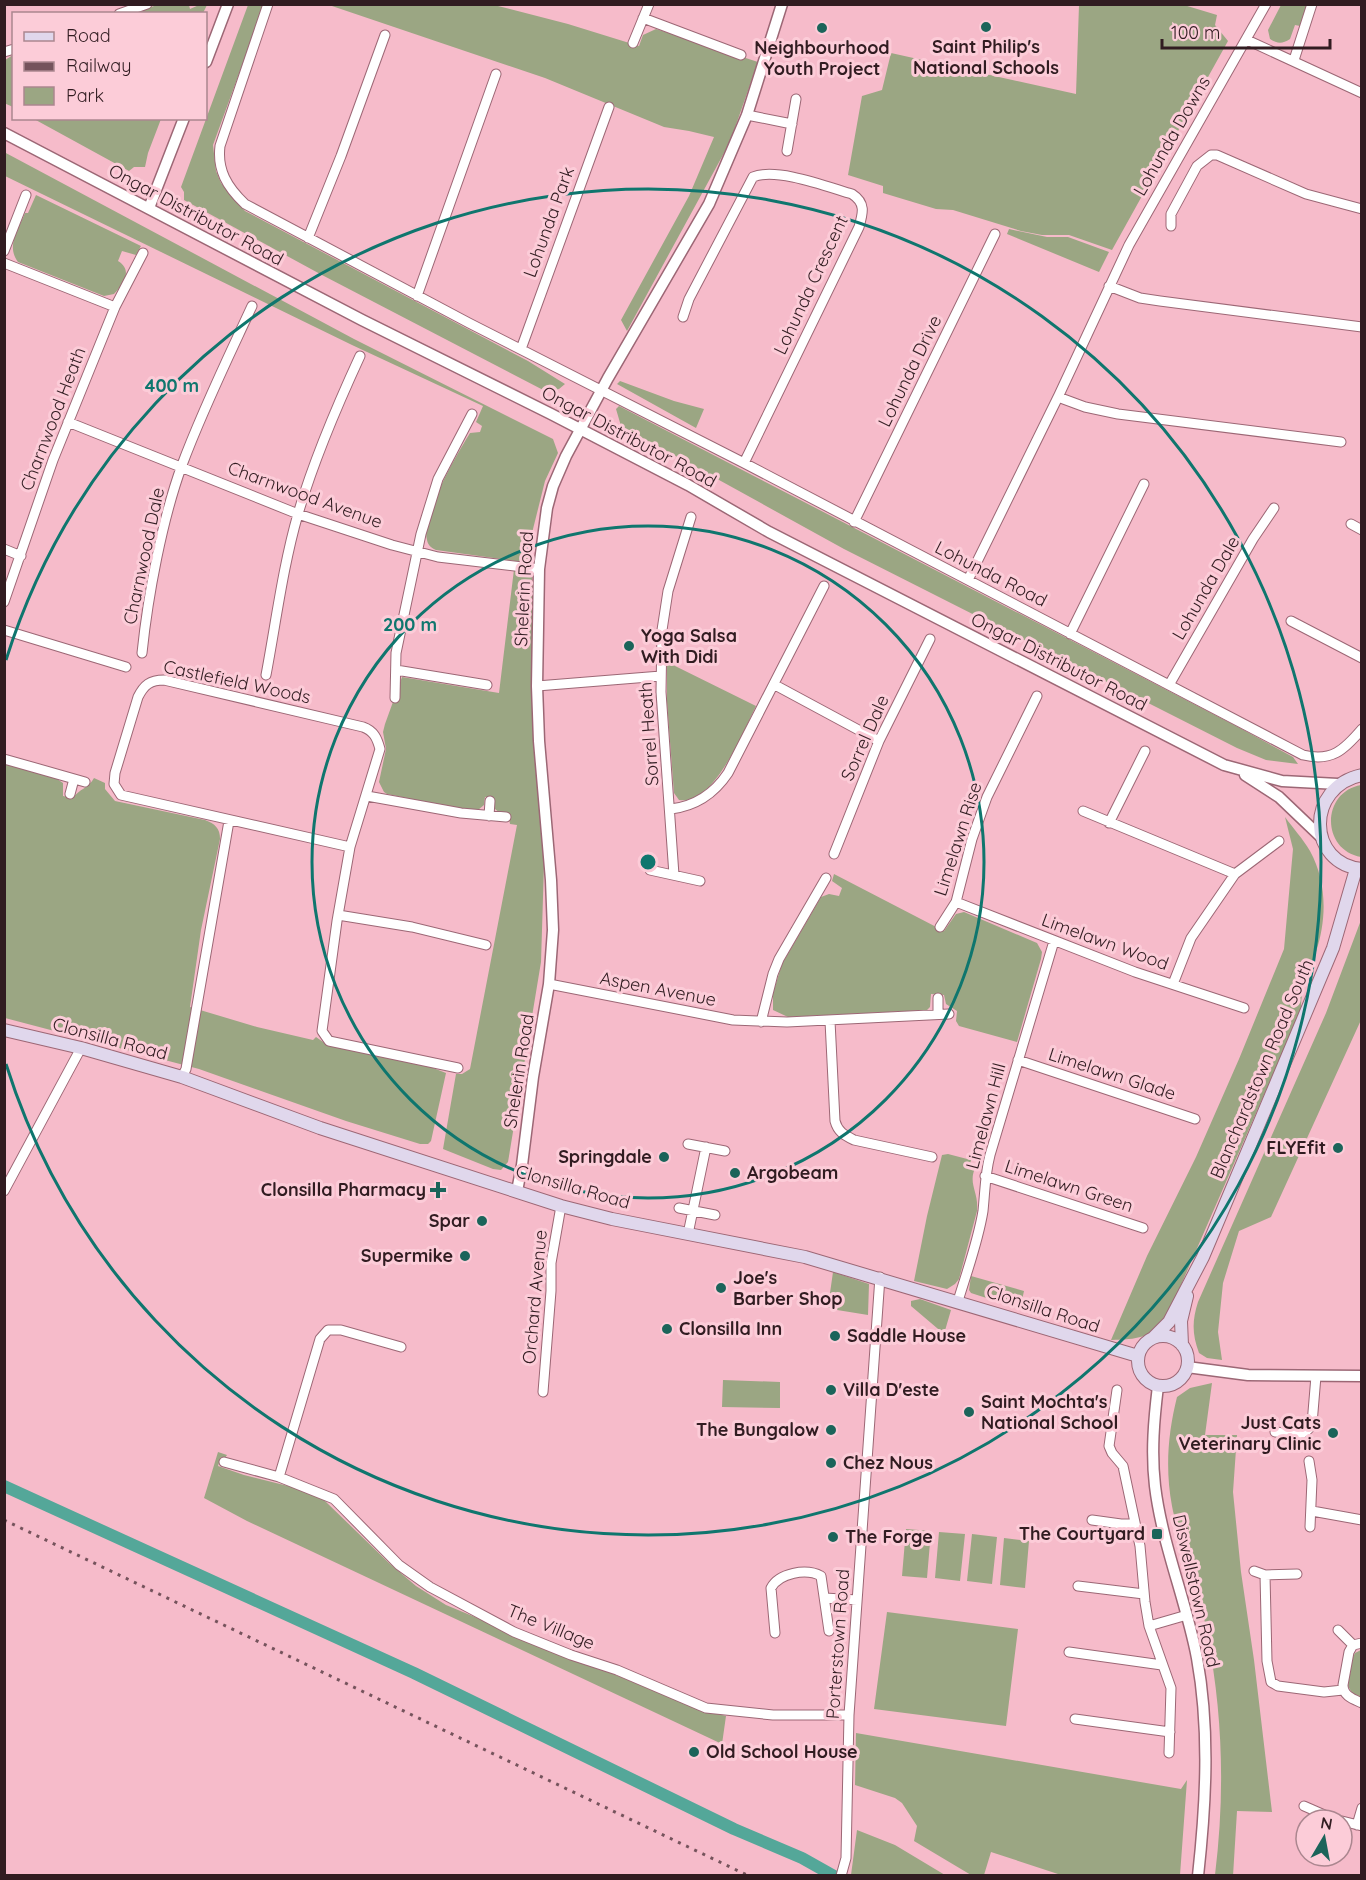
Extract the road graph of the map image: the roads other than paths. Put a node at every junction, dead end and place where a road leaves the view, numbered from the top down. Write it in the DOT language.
graph roads {
  1 [pos="147,4"];
  2 [pos="228,4"];
  3 [pos="268,4"];
  4 [pos="649,4"];
  5 [pos="782,4"];
  6 [pos="1266,4"];
  7 [pos="1312,4"];
  8 [pos="124,10"];
  9 [pos="643,18"];
  10 [pos="385,35"];
  11 [pos="1247,40"];
  12 [pos="633,44"];
  13 [pos="741,54"];
  14 [pos="207,59"];
  15 [pos="1294,60"];
  16 [pos="496,74"];
  17 [pos="1362,93"];
  18 [pos="796,99"];
  19 [pos="609,107"];
  20 [pos="747,115"];
  21 [pos="183,120"];
  22 [pos="792,124"];
  23 [pos="4,133"];
  24 [pos="787,150"];
  25 [pos="26,195"];
  26 [pos="149,208"];
  27 [pos="1362,208"];
  28 [pos="1171,226"];
  29 [pos="995,234"];
  30 [pos="308,238"];
  31 [pos="4,251"];
  32 [pos="143,253"];
  33 [pos="4,263"];
  34 [pos="1109,286"];
  35 [pos="417,296"];
  36 [pos="252,306"];
  37 [pos="115,307"];
  38 [pos="684,316"];
  39 [pos="1362,327"];
  40 [pos="521,349"];
  41 [pos="360,356"];
  42 [pos="601,391"];
  43 [pos="1058,397"];
  44 [pos="472,414"];
  45 [pos="68,422"];
  46 [pos="580,429"];
  47 [pos="1341,442"];
  48 [pos="744,463"];
  49 [pos="182,466"];
  50 [pos="1144,484"];
  51 [pos="1274,508"];
  52 [pos="298,514"];
  53 [pos="691,517"];
  54 [pos="854,522"];
  55 [pos="1351,524"];
  56 [pos="1362,530"];
  57 [pos="4,549"];
  58 [pos="418,553"];
  59 [pos="21,556"];
  60 [pos="539,569"];
  61 [pos="968,580"];
  62 [pos="824,586"];
  63 [pos="4,602"];
  64 [pos="1291,621"];
  65 [pos="4,630"];
  66 [pos="1070,634"];
  67 [pos="930,639"];
  68 [pos="142,653"];
  69 [pos="1362,658"];
  70 [pos="126,667"];
  71 [pos="396,670"];
  72 [pos="266,675"];
  73 [pos="661,676"];
  74 [pos="488,685"];
  75 [pos="775,685"];
  76 [pos="1169,685"];
  77 [pos="537,686"];
  78 [pos="1037,696"];
  79 [pos="395,698"];
  80 [pos="1362,729"];
  81 [pos="879,741"];
  82 [pos="1145,751"];
  83 [pos="4,759"];
  84 [pos="1237,770"];
  85 [pos="1362,775"];
  86 [pos="74,779"];
  87 [pos="85,782"];
  88 [pos="1338,784"];
  89 [pos="70,794"];
  90 [pos="367,796"];
  91 [pos="490,801"];
  92 [pos="670,809"];
  93 [pos="1083,812"];
  94 [pos="489,816"];
  95 [pos="506,817"];
  96 [pos="229,820"];
  97 [pos="1110,823"];
  98 [pos="1322,838"];
  99 [pos="1279,841"];
  100 [pos="350,847"];
  101 [pos="834,854"];
  102 [pos="1359,869"];
  103 [pos="650,870"];
  104 [pos="1235,874"];
  105 [pos="674,875"];
  106 [pos="826,878"];
  107 [pos="700,881"];
  108 [pos="956,902"];
  109 [pos="338,915"];
  110 [pos="940,927"];
  111 [pos="1054,941"];
  112 [pos="486,945"];
  113 [pos="549,984"];
  114 [pos="1173,984"];
  115 [pos="938,998"];
  116 [pos="1244,1008"];
  117 [pos="938,1014"];
  118 [pos="949,1014"];
  119 [pos="830,1021"];
  120 [pos="761,1022"];
  121 [pos="4,1030"];
  122 [pos="81,1048"];
  123 [pos="1018,1060"];
  124 [pos="458,1068"];
  125 [pos="182,1077"];
  126 [pos="1195,1119"];
  127 [pos="688,1144"];
  128 [pos="706,1147"];
  129 [pos="725,1151"];
  130 [pos="932,1157"];
  131 [pos="985,1176"];
  132 [pos="4,1191"];
  133 [pos="517,1191"];
  134 [pos="561,1206"];
  135 [pos="679,1208"];
  136 [pos="693,1211"];
  137 [pos="715,1215"];
  138 [pos="1143,1228"];
  139 [pos="688,1234"];
  140 [pos="880,1278"];
  141 [pos="1192,1280"];
  142 [pos="958,1301"];
  143 [pos="1153,1338"];
  144 [pos="1182,1345"];
  145 [pos="401,1347"];
  146 [pos="1138,1356"];
  147 [pos="1187,1367"];
  148 [pos="1316,1376"];
  149 [pos="1362,1376"];
  150 [pos="1158,1386"];
  151 [pos="1117,1390"];
  152 [pos="543,1392"];
  153 [pos="1275,1431"];
  154 [pos="1309,1461"];
  155 [pos="224,1462"];
  156 [pos="279,1477"];
  157 [pos="1312,1511"];
  158 [pos="1092,1520"];
  159 [pos="1362,1520"];
  160 [pos="1134,1524"];
  161 [pos="1310,1527"];
  162 [pos="1254,1571"];
  163 [pos="1297,1574"];
  164 [pos="1265,1575"];
  165 [pos="1078,1586"];
  166 [pos="1144,1594"];
  167 [pos="825,1599"];
  168 [pos="857,1600"];
  169 [pos="1187,1615"];
  170 [pos="1149,1626"];
  171 [pos="1338,1630"];
  172 [pos="829,1631"];
  173 [pos="775,1633"];
  174 [pos="1357,1644"];
  175 [pos="1069,1652"];
  176 [pos="1162,1665"];
  177 [pos="1343,1690"];
  178 [pos="1362,1703"];
  179 [pos="849,1715"];
  180 [pos="1075,1719"];
  181 [pos="1170,1732"];
  182 [pos="1169,1753"];
  183 [pos="1304,1806"];
  184 [pos="1309,1808"];
  185 [pos="1362,1808"];
  186 [pos="1359,1825"];
  187 [pos="843,1872"];
  188 [pos="1198,1875"];
  1 -- 8 [label="street"];
  2 -- 14 [label="street"];
  3 -- 30 [label="street"];
  4 -- 9 [label="street"];
  5 -- 20 [label="street, Shelerin Road"];
  6 -- 11 [label="street, Lohunda Downs"];
  7 -- 15 [label="street"];
  9 -- 12 [label="street"];
  9 -- 13 [label="street"];
  10 -- 30 [label="street"];
  11 -- 15 [label="street"];
  11 -- 34 [label="street, Lohunda Downs"];
  15 -- 17 [label="street"];
  16 -- 35 [label="street"];
  18 -- 22 [label="street"];
  19 -- 40 [label="street, Lohunda Park"];
  20 -- 22 [label="street"];
  20 -- 42 [label="street, Shelerin Road"];
  21 -- 26 [label="street"];
  22 -- 24 [label="street"];
  23 -- 26 [label="street, Ongar Distributor Road"];
  25 -- 31 [label="street"];
  26 -- 46 [label="street, Ongar Distributor Road"];
  27 -- 28 [label="street"];
  29 -- 54 [label="street, Lohunda Drive"];
  30 -- 35 [label="street"];
  32 -- 37 [label="street, Charnwood Heath"];
  33 -- 37 [label="street"];
  34 -- 39 [label="street"];
  34 -- 43 [label="street, Lohunda Downs"];
  35 -- 40 [label="street"];
  36 -- 49 [label="street, Charnwood Dale"];
  37 -- 45 [label="street, Charnwood Heath"];
  38 -- 48 [label="street, Lohunda Crescent"];
  40 -- 42 [label="street"];
  41 -- 52 [label="street"];
  42 -- 46 [label="street, Shelerin Road"];
  42 -- 48 [label="street, Lohunda Road"];
  43 -- 47 [label="street"];
  43 -- 61 [label="street, Lohunda Downs"];
  44 -- 58 [label="street"];
  45 -- 49 [label="street, Charnwood Avenue"];
  45 -- 59 [label="street, Charnwood Heath"];
  46 -- 60 [label="street, Shelerin Road"];
  46 -- 84 [label="street, Ongar Distributor Road"];
  48 -- 54 [label="street, Lohunda Road"];
  49 -- 52 [label="street, Charnwood Avenue"];
  49 -- 68 [label="street, Charnwood Dale"];
  50 -- 66 [label="street"];
  51 -- 76 [label="street, Lohunda Dale"];
  52 -- 58 [label="street, Charnwood Avenue"];
  52 -- 72 [label="street"];
  53 -- 73 [label="street, Sorrel Heath"];
  54 -- 61 [label="street, Lohunda Road"];
  55 -- 56 [label="street"];
  57 -- 59 [label="street"];
  58 -- 60 [label="street, Charnwood Avenue"];
  58 -- 71 [label="street"];
  59 -- 63 [label="street, Charnwood Heath"];
  60 -- 77 [label="street, Shelerin Road"];
  61 -- 66 [label="street, Lohunda Road"];
  62 -- 75 [label="street, Sorrel Heath"];
  64 -- 69 [label="street"];
  65 -- 70 [label="street"];
  66 -- 76 [label="street, Lohunda Road"];
  67 -- 81 [label="street, Sorrel Dale"];
  71 -- 74 [label="street"];
  71 -- 79 [label="street"];
  73 -- 77 [label="street"];
  73 -- 92 [label="street, Sorrel Heath"];
  75 -- 81 [label="street"];
  75 -- 92 [label="street, Sorrel Heath"];
  76 -- 80 [label="street, Lohunda Road"];
  77 -- 113 [label="street, Shelerin Road"];
  78 -- 108 [label="street, Limelawn Rise"];
  81 -- 101 [label="street, Sorrel Dale"];
  82 -- 97 [label="street"];
  83 -- 86 [label="street"];
  84 -- 88 [label="street, Ongar Distributor Road"];
  84 -- 98 [label="street, Ongar Distributor Road"];
  85 -- 88 [label="main road"];
  86 -- 87 [label="street"];
  86 -- 89 [label="street"];
  88 -- 98 [label="main road"];
  90 -- 94 [label="street"];
  90 -- 96 [label="street, Castlefield Woods"];
  90 -- 100 [label="street, Castlefield Woods"];
  91 -- 94 [label="street"];
  92 -- 105 [label="street, Sorrel Heath"];
  93 -- 97 [label="street"];
  94 -- 95 [label="street"];
  96 -- 100 [label="street, Castlefield Woods"];
  96 -- 125 [label="street"];
  97 -- 104 [label="street"];
  98 -- 102 [label="main road"];
  99 -- 104 [label="street"];
  100 -- 109 [label="street, Castlefield Woods"];
  102 -- 141 [label="main road, Blanchardstown Road South"];
  103 -- 105 [label="street"];
  104 -- 114 [label="street"];
  105 -- 107 [label="street"];
  106 -- 120 [label="street"];
  108 -- 110 [label="street, Limelawn Rise"];
  108 -- 111 [label="street, Limelawn Wood"];
  109 -- 112 [label="street"];
  109 -- 124 [label="street, Castlefield Woods"];
  111 -- 114 [label="street, Limelawn Wood"];
  111 -- 123 [label="street, Limelawn Hill"];
  113 -- 120 [label="street, Aspen Avenue"];
  113 -- 133 [label="street, Shelerin Road"];
  114 -- 116 [label="street, Limelawn Wood"];
  115 -- 117 [label="street"];
  117 -- 118 [label="street, Aspen Avenue"];
  117 -- 119 [label="street, Aspen Avenue"];
  119 -- 120 [label="street, Aspen Avenue"];
  119 -- 130 [label="street"];
  121 -- 122 [label="main road, Clonsilla Road"];
  122 -- 125 [label="main road, Clonsilla Road"];
  122 -- 132 [label="street"];
  123 -- 126 [label="street, Limelawn Glade"];
  123 -- 131 [label="street, Limelawn Hill"];
  125 -- 133 [label="main road, Clonsilla Road"];
  127 -- 128 [label="street"];
  128 -- 129 [label="street"];
  128 -- 136 [label="street"];
  131 -- 138 [label="street, Limelawn Green"];
  131 -- 142 [label="street, Limelawn Hill"];
  133 -- 134 [label="main road, Clonsilla Road"];
  134 -- 139 [label="main road, Clonsilla Road"];
  134 -- 152 [label="street, Orchard Avenue"];
  135 -- 136 [label="street"];
  136 -- 137 [label="street"];
  136 -- 139 [label="street"];
  139 -- 140 [label="main road, Clonsilla Road"];
  140 -- 142 [label="main road, Clonsilla Road"];
  140 -- 168 [label="street, Porterstown Road"];
  141 -- 143 [label="main road, Blanchardstown Road South"];
  141 -- 144 [label="main road, Blanchardstown Road South"];
  142 -- 146 [label="main road, Clonsilla Road"];
  143 -- 144 [label="main road"];
  143 -- 146 [label="main road"];
  144 -- 147 [label="main road"];
  145 -- 156 [label="street"];
  146 -- 150 [label="main road"];
  147 -- 148 [label="street"];
  147 -- 150 [label="main road"];
  148 -- 149 [label="street"];
  148 -- 153 [label="street"];
  150 -- 169 [label="street, Diswellstown Road"];
  151 -- 160 [label="street"];
  154 -- 157 [label="street"];
  155 -- 156 [label="street, The Village"];
  156 -- 179 [label="street, The Village"];
  157 -- 159 [label="street"];
  157 -- 161 [label="street"];
  158 -- 160 [label="street"];
  160 -- 166 [label="street"];
  162 -- 164 [label="street"];
  163 -- 164 [label="street"];
  164 -- 177 [label="street"];
  165 -- 166 [label="street"];
  166 -- 170 [label="street"];
  167 -- 168 [label="street"];
  167 -- 172 [label="street"];
  167 -- 173 [label="street"];
  168 -- 179 [label="street, Porterstown Road"];
  169 -- 170 [label="street"];
  169 -- 188 [label="street, Diswellstown Road"];
  170 -- 176 [label="street"];
  171 -- 174 [label="street"];
  174 -- 177 [label="street"];
  175 -- 176 [label="street"];
  176 -- 181 [label="street"];
  177 -- 178 [label="street"];
  179 -- 187 [label="street, Porterstown Road"];
  180 -- 181 [label="street"];
  181 -- 182 [label="street"];
  183 -- 184 [label="street"];
  185 -- 186 [label="street"];
}
